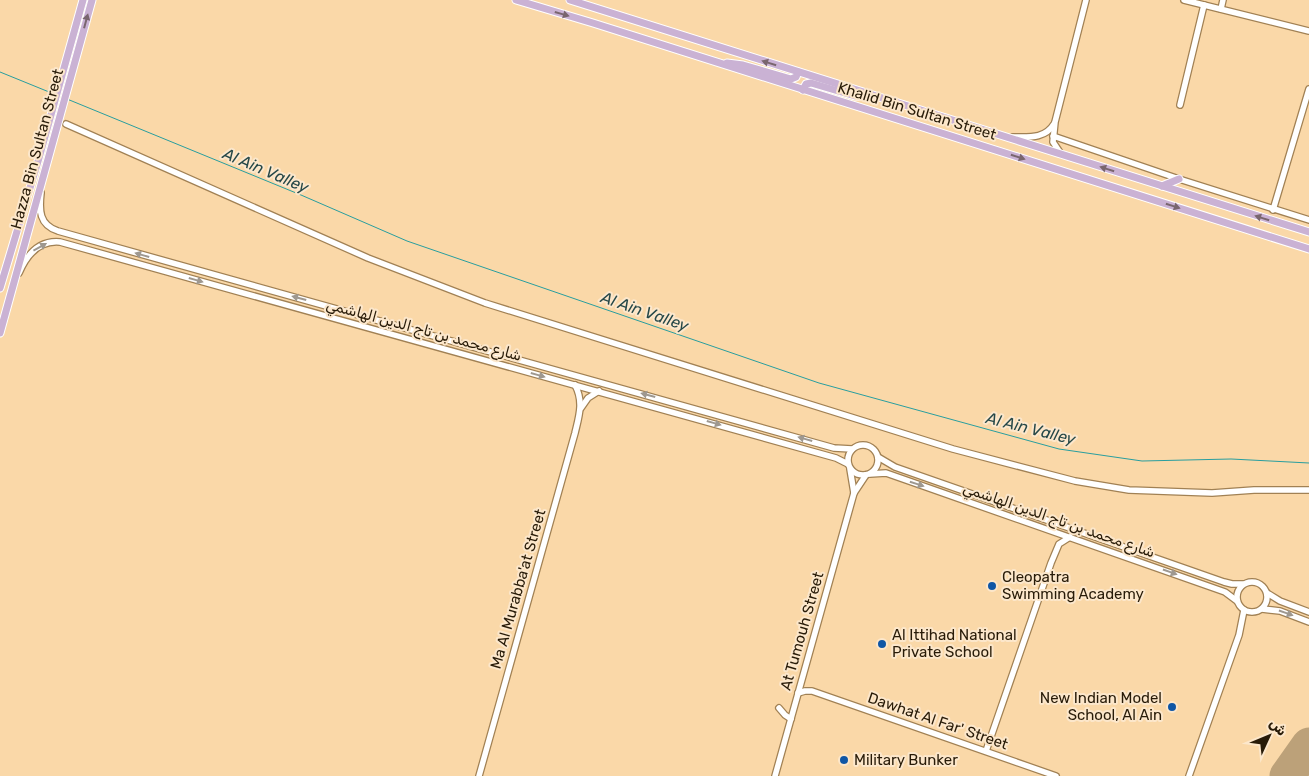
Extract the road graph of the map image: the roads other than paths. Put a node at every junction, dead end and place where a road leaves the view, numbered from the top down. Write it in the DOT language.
graph roads {
  1 [pos="83,0"];
  2 [pos="92,0"];
  3 [pos="516,0"];
  4 [pos="570,0"];
  5 [pos="1086,0"];
  6 [pos="1184,0"];
  7 [pos="1223,0"];
  8 [pos="1204,5"];
  9 [pos="1221,9"];
  10 [pos="1309,31"];
  11 [pos="722,64"];
  12 [pos="798,72"];
  13 [pos="1309,89"];
  14 [pos="803,90"];
  15 [pos="880,97"];
  16 [pos="1308,97"];
  17 [pos="1180,105"];
  18 [pos="1055,122"];
  19 [pos="66,124"];
  20 [pos="1053,136"];
  21 [pos="1006,137"];
  22 [pos="1061,154"];
  23 [pos="43,176"];
  24 [pos="1179,179"];
  25 [pos="1162,186"];
  26 [pos="1273,210"];
  27 [pos="1309,220"];
  28 [pos="1309,232"];
  29 [pos="1309,249"];
  30 [pos="196,270"];
  31 [pos="5,271"];
  32 [pos="162,271"];
  33 [pos="0,279"];
  34 [pos="14,286"];
  35 [pos="0,288"];
  36 [pos="0,333"];
  37 [pos="576,385"];
  38 [pos="599,391"];
  39 [pos="581,408"];
  40 [pos="852,449"];
  41 [pos="878,457"];
  42 [pos="849,466"];
  43 [pos="868,474"];
  44 [pos="1309,490"];
  45 [pos="854,493"];
  46 [pos="1053,532"];
  47 [pos="1070,537"];
  48 [pos="1059,544"];
  49 [pos="1243,584"];
  50 [pos="1267,593"];
  51 [pos="1237,601"];
  52 [pos="1262,609"];
  53 [pos="1244,610"];
  54 [pos="1309,612"];
  55 [pos="1309,622"];
  56 [pos="802,676"];
  57 [pos="812,691"];
  58 [pos="798,693"];
  59 [pos="779,708"];
  60 [pos="791,719"];
  61 [pos="986,751"];
  62 [pos="479,776"];
  63 [pos="775,776"];
  64 [pos="1056,776"];
  65 [pos="1189,776"];
  1 -- 31 [label="main road, Hazza Bin Sultan Street"];
  23 -- 2 [label="main road, Hazza Bin Sultan Street, one-way"];
  3 -- 11 [label="main road, Khalid Bin Sultan Street, one-way"];
  12 -- 4 [label="main road, Khalid Bin Sultan Street, one-way"];
  5 -- 18 [label="street"];
  6 -- 8 [label="street"];
  7 -- 9 [label="street"];
  8 -- 9 [label="street"];
  8 -- 17 [label="street"];
  9 -- 10 [label="street"];
  11 -- 12 [label="main road"];
  11 -- 14 [label="main road, Khalid Bin Sultan Street"];
  12 -- 15 [label="main road, Khalid Bin Sultan Street"];
  13 -- 16 [label="street"];
  14 -- 15 [label="main road"];
  14 -- 29 [label="main road, Khalid Bin Sultan Street, one-way"];
  15 -- 21 [label="main road, Khalid Bin Sultan Street"];
  16 -- 26 [label="street"];
  18 -- 20 [label="street"];
  18 -- 21 [label="street"];
  19 -- 44 [label="street"];
  20 -- 22 [label="street"];
  20 -- 24 [label="street"];
  21 -- 22 [label="main road, Khalid Bin Sultan Street"];
  25 -- 22 [label="main road, Khalid Bin Sultan Street, one-way"];
  30 -- 23 [label="street, شارع محمد بن تاج الدين الهاشمي, one-way"];
  23 -- 34 [label="main road, Hazza Bin Sultan Street"];
  24 -- 25 [label="main road"];
  24 -- 26 [label="street"];
  28 -- 25 [label="main road, Khalid Bin Sultan Street, one-way"];
  26 -- 27 [label="street"];
  30 -- 32 [label="street"];
  40 -- 30 [label="street, شارع محمد بن تاج الدين الهاشمي, one-way"];
  31 -- 33 [label="street"];
  31 -- 35 [label="main road, Hazza Bin Sultan Street"];
  34 -- 32 [label="street, شارع محمد بن تاج الدين الهاشمي, one-way"];
  32 -- 37 [label="street, شارع محمد بن تاج الدين الهاشمي, one-way"];
  34 -- 36 [label="main road, Hazza Bin Sultan Street"];
  37 -- 38 [label="street, شارع محمد بن تاج الدين الهاشمي"];
  37 -- 39 [label="street, Ma Al Murabba'at Street"];
  38 -- 39 [label="street"];
  38 -- 42 [label="street, شارع محمد بن تاج الدين الهاشمي, one-way"];
  39 -- 62 [label="street, Ma Al Murabba'at Street"];
  40 -- 41 [label="street"];
  40 -- 42 [label="street"];
  41 -- 43 [label="street"];
  41 -- 49 [label="street, شارع محمد بن تاج الدين الهاشمي"];
  42 -- 43 [label="street"];
  42 -- 45 [label="street, At Tumouh Street"];
  43 -- 45 [label="street, At Tumouh Street"];
  43 -- 46 [label="street, شارع محمد بن تاج الدين الهاشمي, one-way"];
  45 -- 56 [label="street, At Tumouh Street"];
  46 -- 47 [label="street, شارع محمد بن تاج الدين الهاشمي"];
  46 -- 48 [label="street"];
  47 -- 48 [label="street"];
  47 -- 51 [label="street, شارع محمد بن تاج الدين الهاشمي, one-way"];
  48 -- 61 [label="street"];
  49 -- 50 [label="street"];
  49 -- 51 [label="street"];
  50 -- 52 [label="street"];
  50 -- 54 [label="street"];
  51 -- 53 [label="street"];
  52 -- 53 [label="street"];
  52 -- 55 [label="street, one-way"];
  53 -- 65 [label="street"];
  56 -- 57 [label="street"];
  56 -- 58 [label="street, At Tumouh Street"];
  57 -- 58 [label="street, Dawhat Al Far' Street"];
  57 -- 61 [label="street, Dawhat Al Far' Street"];
  58 -- 60 [label="street, At Tumouh Street"];
  59 -- 60 [label="street"];
  60 -- 63 [label="street, At Tumouh Street"];
  61 -- 64 [label="street, Dawhat Al Far' Street"];
}
